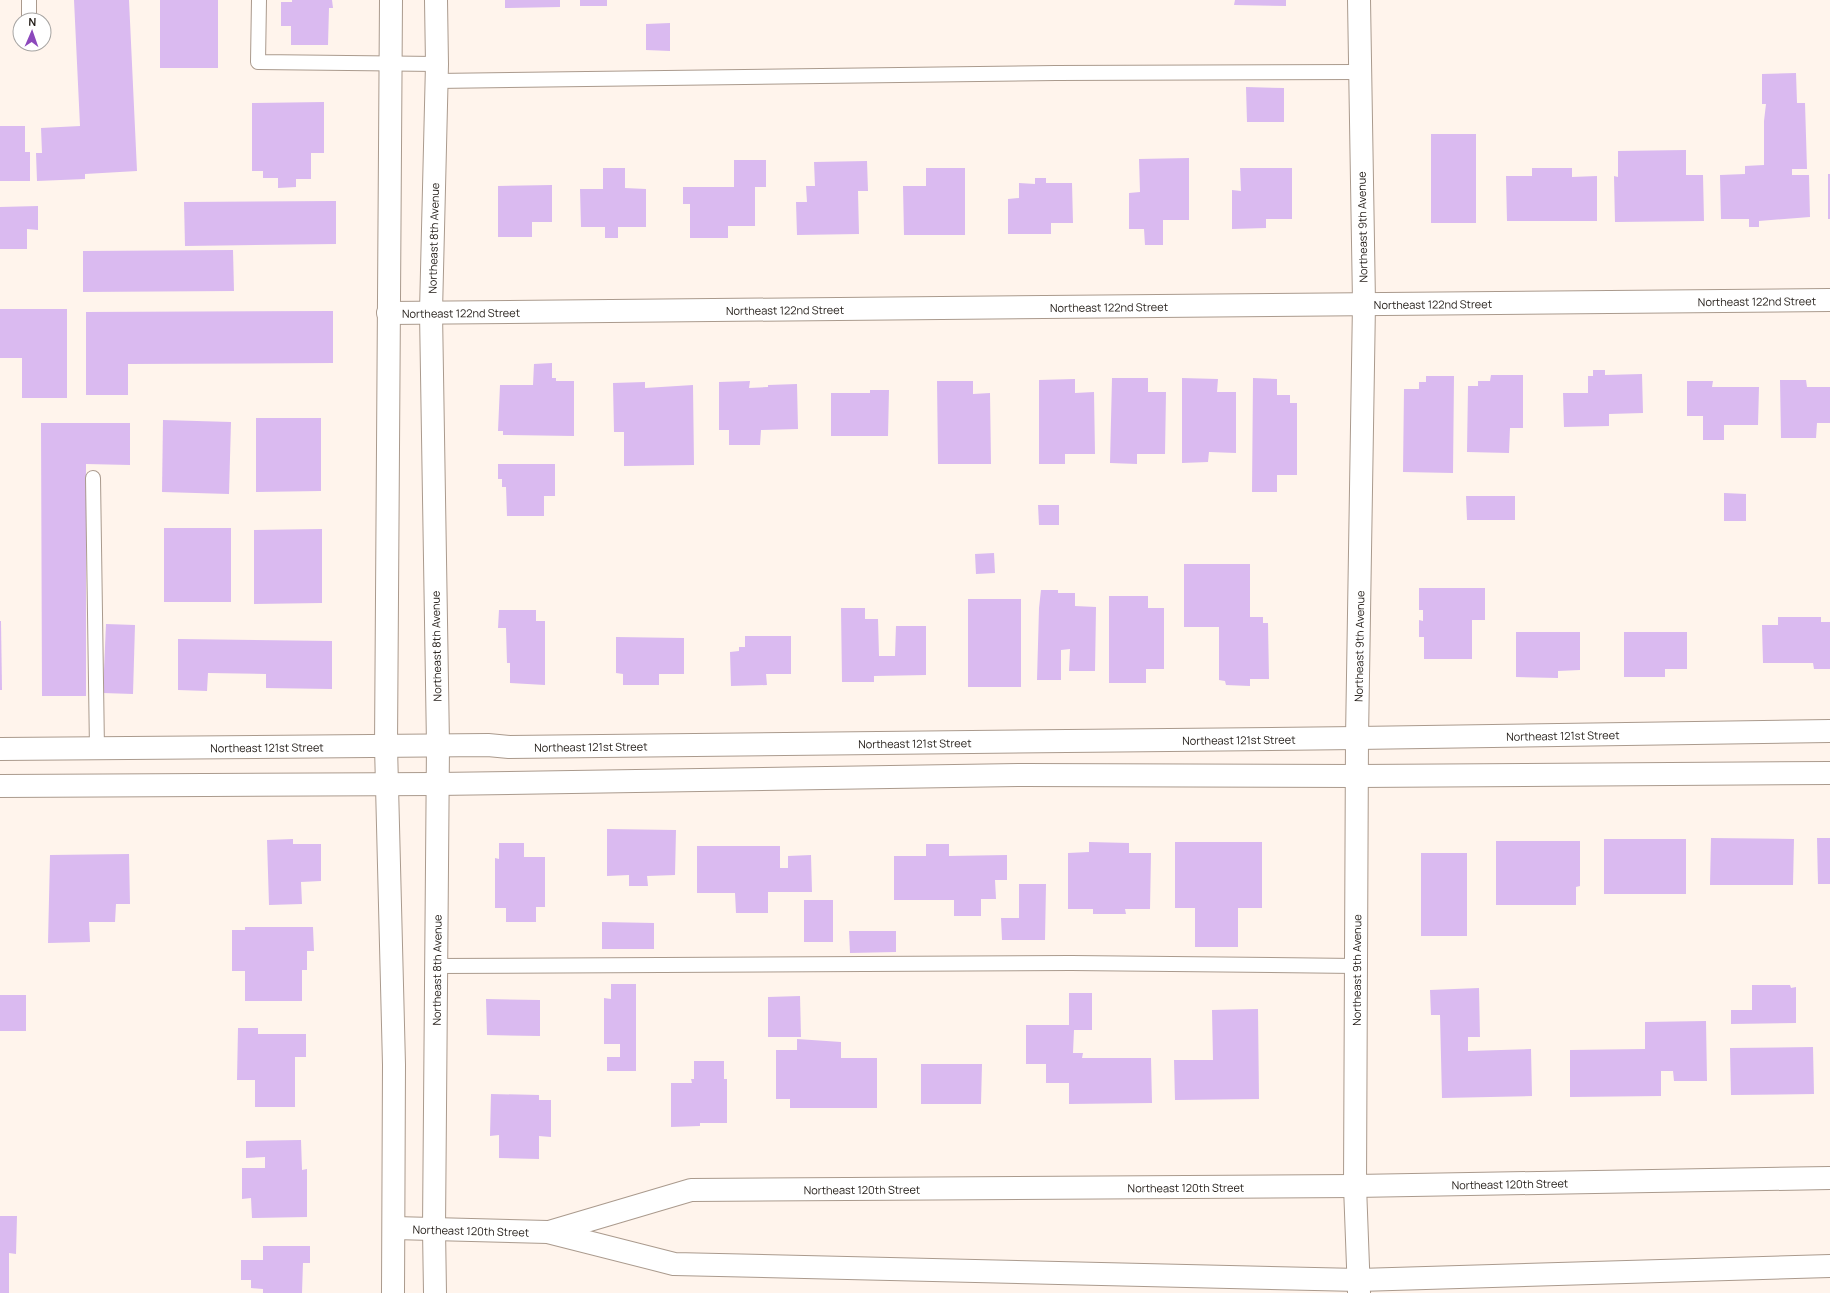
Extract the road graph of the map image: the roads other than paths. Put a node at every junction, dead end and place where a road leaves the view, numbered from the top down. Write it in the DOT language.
graph roads {
  1 [pos="29,0"];
  2 [pos="259,0"];
  3 [pos="391,0"];
  4 [pos="436,0"];
  5 [pos="1359,0"];
  6 [pos="29,12"];
  7 [pos="390,64"];
  8 [pos="437,72"];
  9 [pos="1360,72"];
  10 [pos="1830,300"];
  11 [pos="1364,303"];
  12 [pos="431,312"];
  13 [pos="388,313"];
  14 [pos="93,478"];
  15 [pos="1830,731"];
  16 [pos="1357,738"];
  17 [pos="386,746"];
  18 [pos="438,746"];
  19 [pos="97,748"];
  20 [pos="0,749"];
  21 [pos="1830,773"];
  22 [pos="1357,776"];
  23 [pos="387,784"];
  24 [pos="436,784"];
  25 [pos="0,786"];
  26 [pos="435,966"];
  27 [pos="1356,966"];
  28 [pos="1830,1178"];
  29 [pos="1355,1186"];
  30 [pos="394,1228"];
  31 [pos="434,1229"];
  32 [pos="548,1232"];
  33 [pos="1830,1266"];
  34 [pos="1359,1286"];
  35 [pos="394,1293"];
  36 [pos="435,1293"];
  1 -- 6 [label="lane"];
  2 -- 7 [label="lane"];
  3 -- 7 [label="street"];
  4 -- 8 [label="street, Northeast 8th Avenue"];
  5 -- 9 [label="street, Northeast 9th Avenue"];
  7 -- 8 [label="lane"];
  7 -- 13 [label="street"];
  8 -- 9 [label="lane"];
  8 -- 12 [label="street, Northeast 8th Avenue"];
  9 -- 11 [label="street, Northeast 9th Avenue"];
  10 -- 11 [label="street, Northeast 122nd Street"];
  11 -- 12 [label="street, Northeast 122nd Street"];
  11 -- 16 [label="street, Northeast 9th Avenue"];
  12 -- 13 [label="street, Northeast 122nd Street"];
  12 -- 18 [label="street, Northeast 8th Avenue"];
  13 -- 17 [label="street"];
  14 -- 19 [label="lane"];
  15 -- 16 [label="street, Northeast 121st Street"];
  16 -- 18 [label="street, Northeast 121st Street"];
  16 -- 22 [label="street, Northeast 9th Avenue"];
  17 -- 18 [label="street, Northeast 121st Street"];
  17 -- 19 [label="street, Northeast 121st Street"];
  17 -- 23 [label="street"];
  18 -- 24 [label="street, Northeast 8th Avenue"];
  19 -- 20 [label="street, Northeast 121st Street"];
  21 -- 22 [label="street"];
  22 -- 24 [label="street"];
  22 -- 27 [label="street, Northeast 9th Avenue"];
  23 -- 24 [label="street"];
  23 -- 25 [label="street"];
  23 -- 30 [label="street"];
  24 -- 26 [label="street, Northeast 8th Avenue"];
  26 -- 27 [label="lane"];
  26 -- 31 [label="street, Northeast 8th Avenue"];
  27 -- 29 [label="street, Northeast 9th Avenue"];
  28 -- 29 [label="street, Northeast 120th Street"];
  29 -- 32 [label="street, Northeast 120th Street"];
  29 -- 34 [label="street, Northeast 9th Avenue"];
  30 -- 31 [label="street, Northeast 120th Street"];
  30 -- 35 [label="street"];
  31 -- 32 [label="street, Northeast 120th Street"];
  31 -- 36 [label="street, Northeast 8th Avenue"];
  32 -- 34 [label="street, Northeast 120th Street"];
  33 -- 34 [label="street, Northeast 120th Street"];
}
